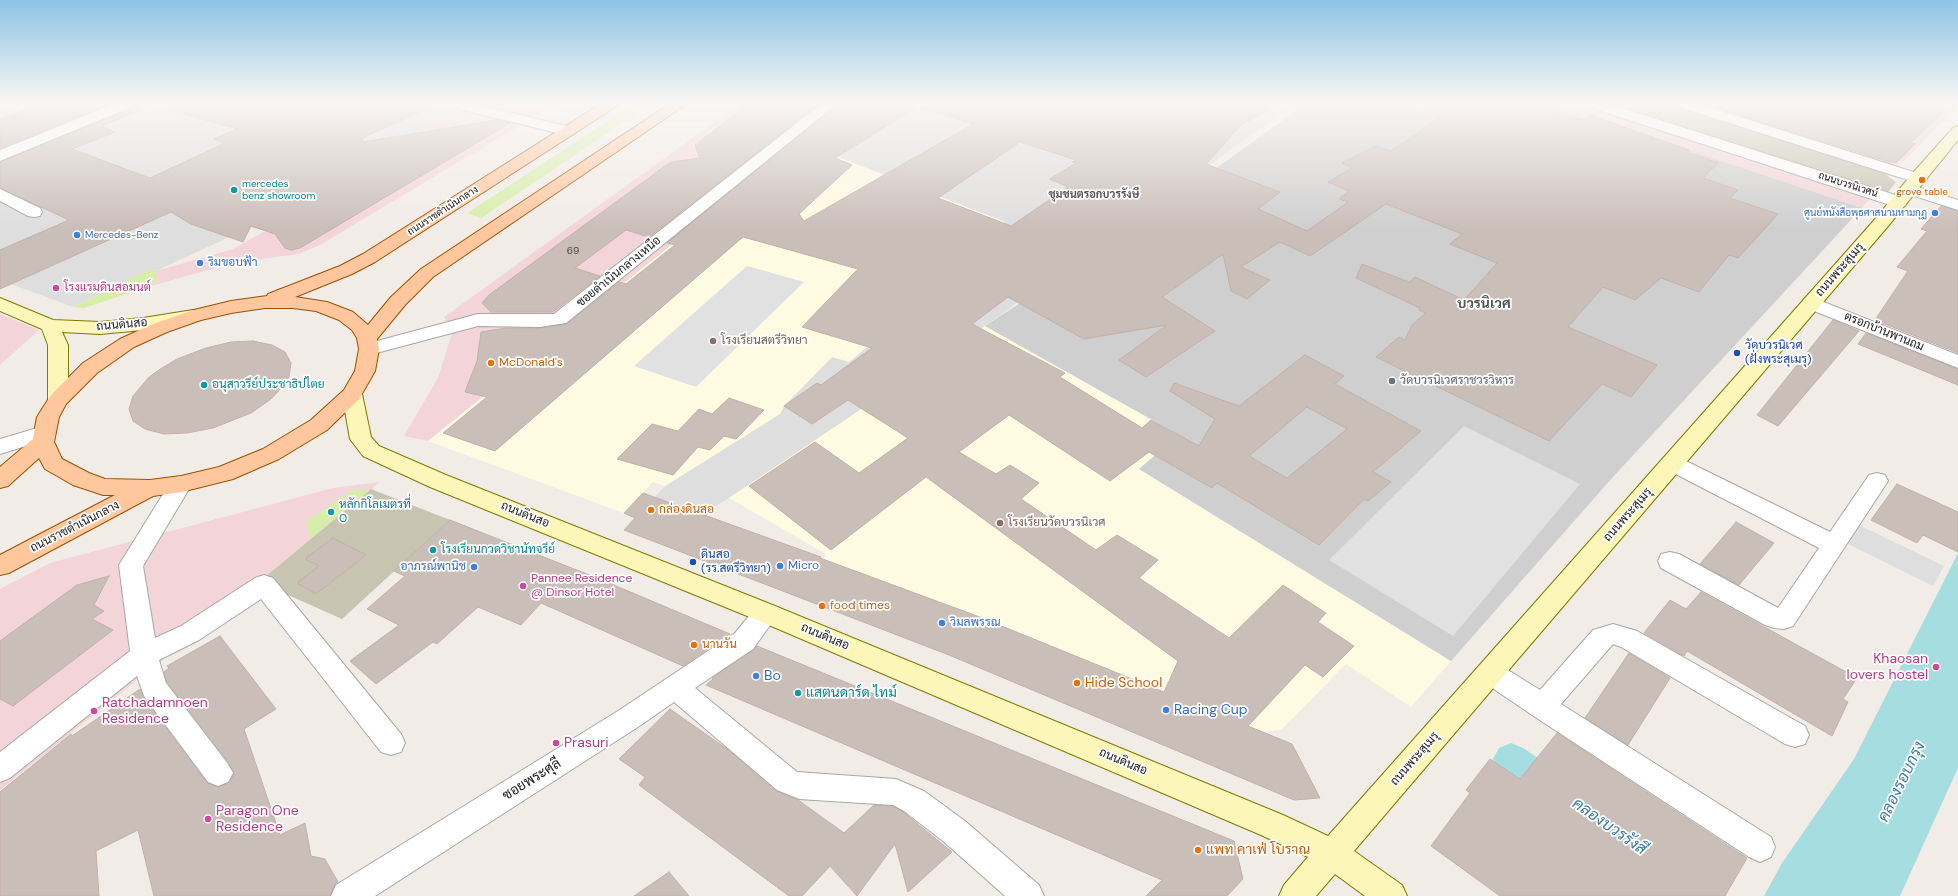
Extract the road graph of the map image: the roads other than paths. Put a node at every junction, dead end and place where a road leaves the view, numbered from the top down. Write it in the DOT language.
graph roads {
  1 [pos="27,145"];
  2 [pos="546,145"];
  3 [pos="619,145"];
  4 [pos="778,145"];
  5 [pos="1745,145"];
  6 [pos="1791,145"];
  7 [pos="1946,145"];
  8 [pos="0,156"];
  9 [pos="1908,189"];
  10 [pos="0,194"];
  11 [pos="1958,205"];
  12 [pos="34,212"];
  13 [pos="265,302"];
  14 [pos="1811,303"];
  15 [pos="0,304"];
  16 [pos="194,316"];
  17 [pos="50,326"];
  18 [pos="368,343"];
  19 [pos="1958,362"];
  20 [pos="352,394"];
  21 [pos="58,400"];
  22 [pos="43,437"];
  23 [pos="0,447"];
  24 [pos="1672,463"];
  25 [pos="0,480"];
  26 [pos="1877,481"];
  27 [pos="181,484"];
  28 [pos="150,488"];
  29 [pos="1834,544"];
  30 [pos="1670,561"];
  31 [pos="0,566"];
  32 [pos="766,613"];
  33 [pos="144,655"];
  34 [pos="1491,673"];
  35 [pos="675,687"];
  36 [pos="1542,707"];
  37 [pos="1795,735"];
  38 [pos="391,743"];
  39 [pos="0,769"];
  40 [pos="218,773"];
  41 [pos="1760,847"];
  42 [pos="1332,854"];
  43 [pos="348,896"];
  44 [pos="1028,896"];
  45 [pos="1295,896"];
  46 [pos="1391,896"];
  1 -- 8 [label="street"];
  2 -- 13 [label="main road, ถนนราชดำเนินกลาง"];
  3 -- 18 [label="main road"];
  4 -- 18 [label="street, ซอยดำเนินกลางเหนือ"];
  5 -- 9 [label="street, ถนนบวรนิเวศน์"];
  6 -- 9 [label="street"];
  7 -- 9 [label="main road, ถนนพระสุเมรุ"];
  9 -- 11 [label="street"];
  9 -- 14 [label="main road, ถนนพระสุเมรุ"];
  10 -- 12 [label="street"];
  13 -- 16 [label="main road"];
  13 -- 18 [label="main road"];
  14 -- 19 [label="street, ตรอกบ้านพานถม"];
  14 -- 24 [label="main road, ถนนพระสุเมรุ"];
  15 -- 17 [label="main road, ถนนดินสอ"];
  16 -- 17 [label="main road, ถนนดินสอ"];
  16 -- 21 [label="main road"];
  17 -- 21 [label="main road"];
  18 -- 20 [label="main road"];
  20 -- 27 [label="main road"];
  20 -- 32 [label="main road, ถนนดินสอ"];
  21 -- 22 [label="main road"];
  22 -- 23 [label="street"];
  22 -- 25 [label="main road"];
  22 -- 28 [label="main road"];
  24 -- 29 [label="street"];
  24 -- 34 [label="main road, ถนนพระสุเมรุ"];
  26 -- 29 [label="street"];
  27 -- 28 [label="main road"];
  27 -- 33 [label="street"];
  28 -- 31 [label="main road, ถนนราชดำเนินกลาง"];
  29 -- 30 [label="street"];
  32 -- 35 [label="street, ซอยพระศุลี"];
  32 -- 42 [label="main road, ถนนดินสอ"];
  33 -- 38 [label="street"];
  33 -- 39 [label="street"];
  33 -- 40 [label="street"];
  34 -- 36 [label="street"];
  34 -- 42 [label="main road, ถนนพระสุเมรุ"];
  35 -- 43 [label="street, ซอยพระศุลี"];
  35 -- 44 [label="street"];
  36 -- 37 [label="street"];
  36 -- 41 [label="street"];
  42 -- 45 [label="main road, ถนนพระสุเมรุ"];
  42 -- 46 [label="main road, ถนนดินสอ"];
}
